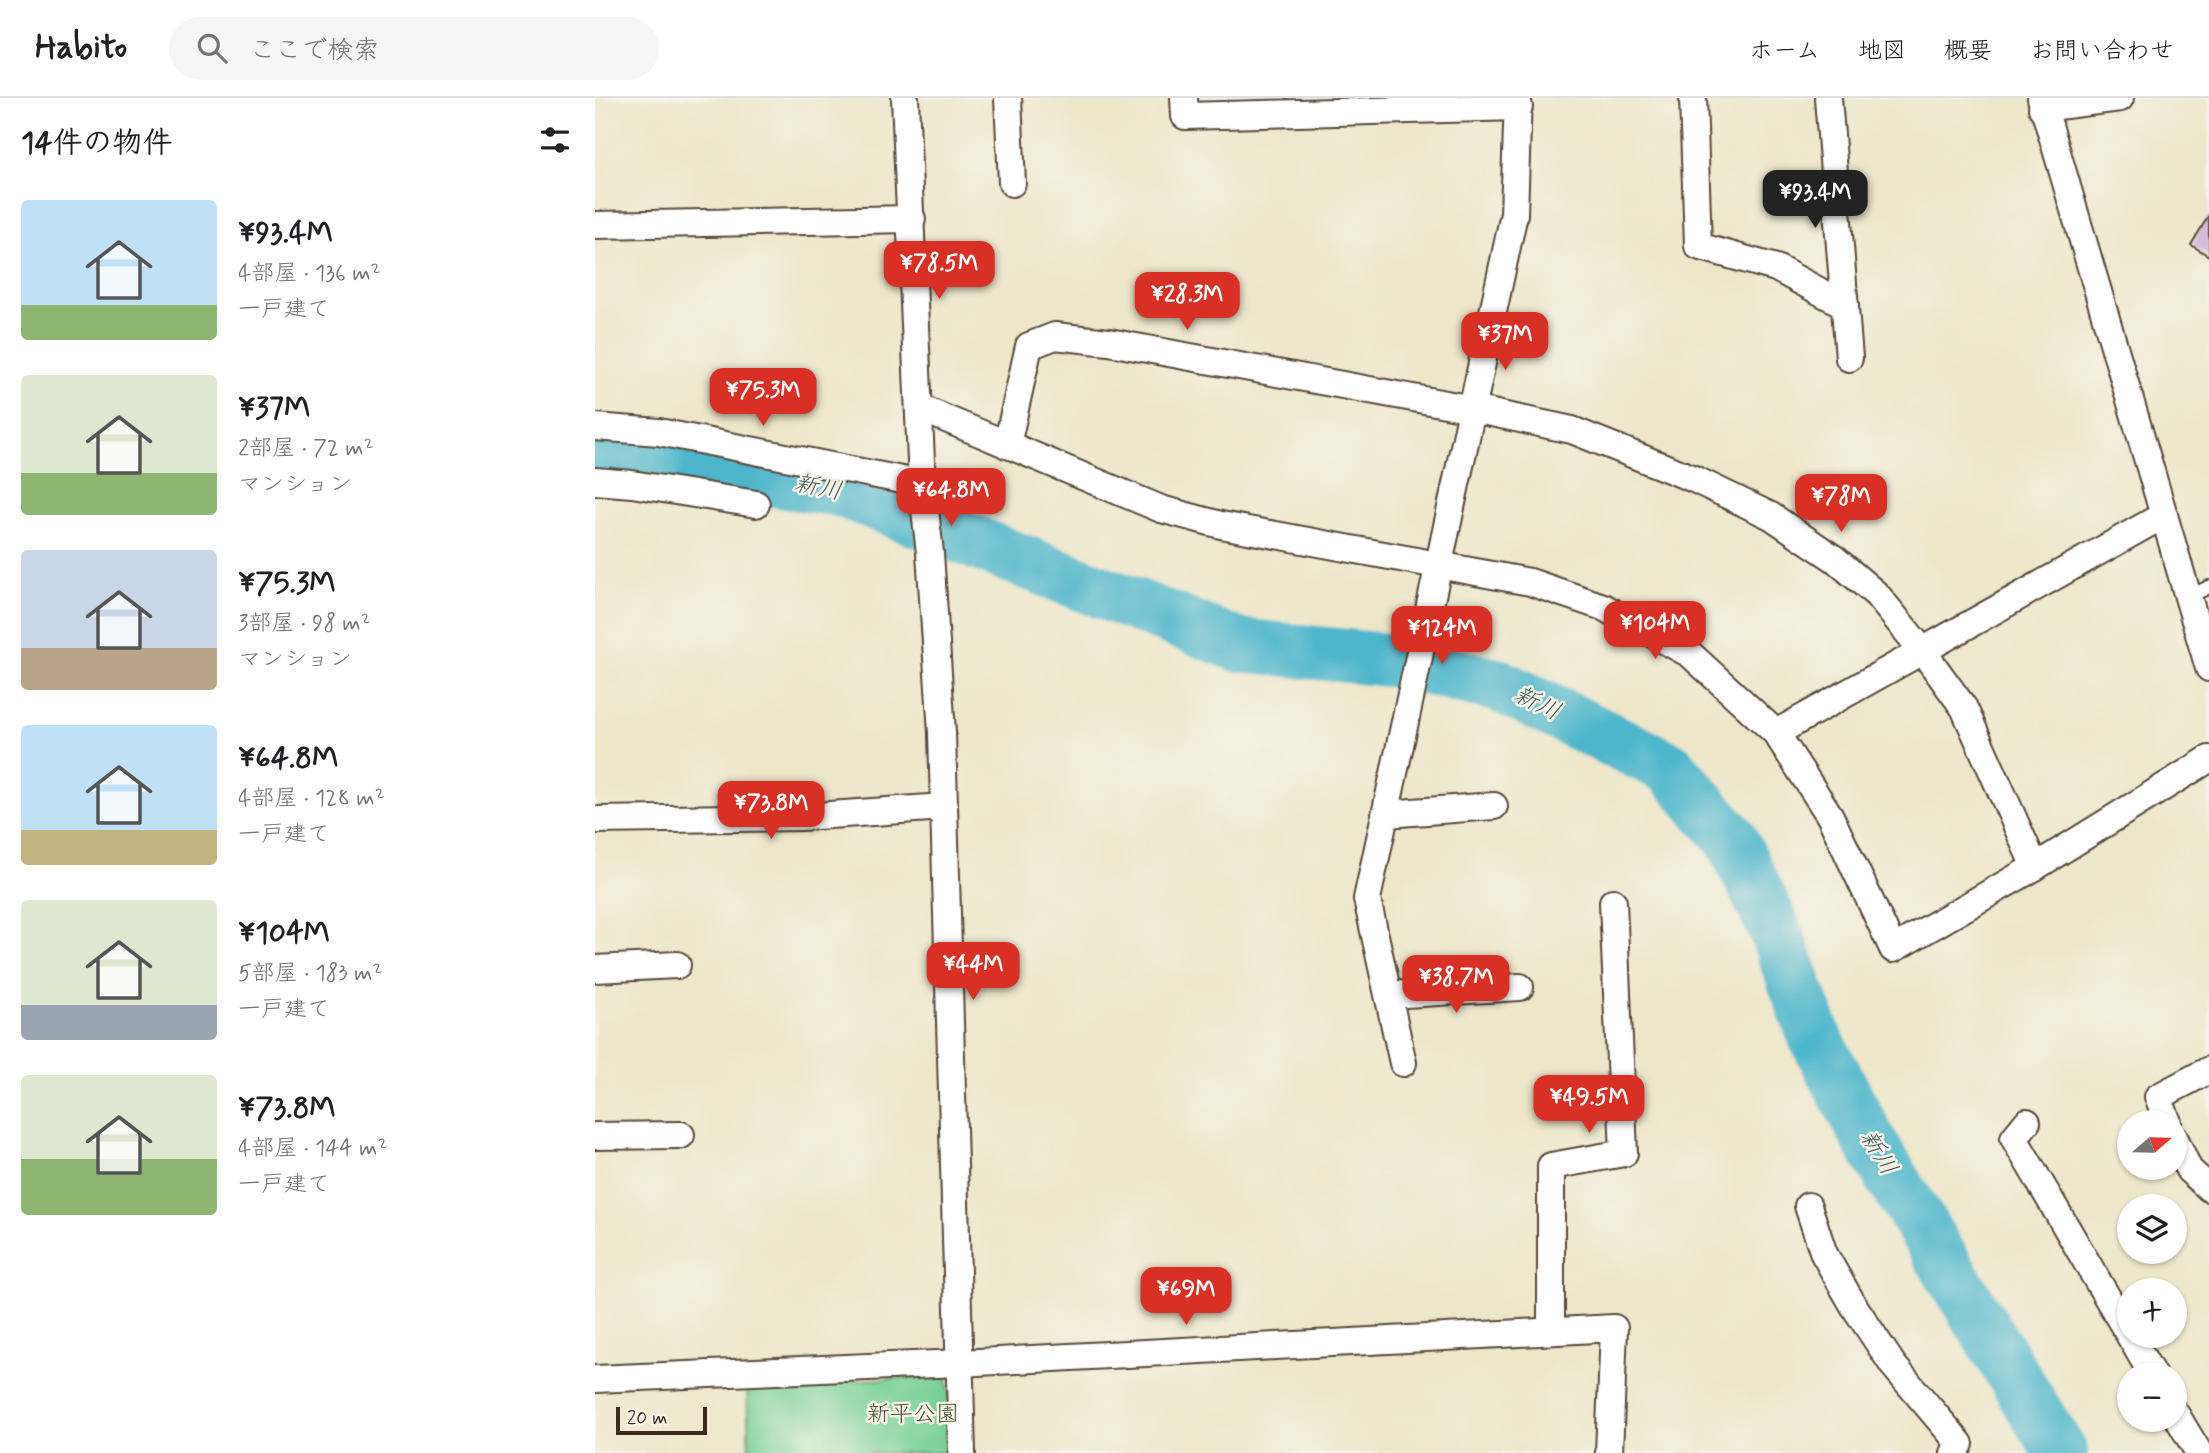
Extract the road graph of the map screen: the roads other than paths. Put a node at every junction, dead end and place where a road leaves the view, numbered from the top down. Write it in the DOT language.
graph roads {
  1 [pos="905,98"];
  2 [pos="1007,98"];
  3 [pos="1184,98"];
  4 [pos="1693,98"];
  5 [pos="1828,98"];
  6 [pos="2120,98"];
  7 [pos="1519,103"];
  8 [pos="2042,103"];
  9 [pos="1012,183"];
  10 [pos="912,219"];
  11 [pos="595,225"];
  12 [pos="1845,305"];
  13 [pos="1849,358"];
  14 [pos="919,408"];
  15 [pos="1473,409"];
  16 [pos="595,426"];
  17 [pos="1007,445"];
  18 [pos="595,481"];
  19 [pos="924,496"];
  20 [pos="756,504"];
  21 [pos="2164,515"];
  22 [pos="1440,565"];
  23 [pos="2199,592"];
  24 [pos="1922,650"];
  25 [pos="2209,668"];
  26 [pos="1776,733"];
  27 [pos="2209,759"];
  28 [pos="1493,806"];
  29 [pos="944,807"];
  30 [pos="1386,814"];
  31 [pos="595,820"];
  32 [pos="2035,867"];
  33 [pos="1613,902"];
  34 [pos="677,965"];
  35 [pos="595,970"];
  36 [pos="1520,987"];
  37 [pos="1388,995"];
  38 [pos="1403,1063"];
  39 [pos="2209,1070"];
  40 [pos="2163,1110"];
  41 [pos="2027,1122"];
  42 [pos="681,1135"];
  43 [pos="595,1136"];
  44 [pos="2187,1166"];
  45 [pos="2209,1188"];
  46 [pos="1808,1206"];
  47 [pos="1551,1331"];
  48 [pos="2145,1362"];
  49 [pos="959,1363"];
  50 [pos="595,1379"];
  51 [pos="2186,1432"];
  52 [pos="962,1453"];
  53 [pos="1609,1453"];
  54 [pos="1954,1453"];
  55 [pos="2199,1453"];
  1 -- 10 [label="street"];
  2 -- 9 [label="street"];
  3 -- 7 [label="street"];
  4 -- 12 [label="street"];
  5 -- 12 [label="street"];
  6 -- 8 [label="street"];
  7 -- 15 [label="street"];
  8 -- 21 [label="street"];
  10 -- 11 [label="street"];
  10 -- 14 [label="street"];
  12 -- 13 [label="street"];
  14 -- 17 [label="street"];
  14 -- 19 [label="street"];
  15 -- 17 [label="street"];
  15 -- 22 [label="street"];
  15 -- 24 [label="street"];
  16 -- 19 [label="street"];
  17 -- 22 [label="street"];
  18 -- 20 [label="street"];
  19 -- 29 [label="street"];
  21 -- 23 [label="street"];
  21 -- 24 [label="street"];
  22 -- 26 [label="street"];
  22 -- 30 [label="street"];
  23 -- 25 [label="street"];
  24 -- 26 [label="street"];
  24 -- 32 [label="street"];
  26 -- 32 [label="street"];
  27 -- 32 [label="street"];
  28 -- 30 [label="street"];
  29 -- 31 [label="street"];
  29 -- 49 [label="street"];
  30 -- 37 [label="street"];
  33 -- 47 [label="street"];
  34 -- 35 [label="street"];
  36 -- 37 [label="street"];
  37 -- 38 [label="street"];
  39 -- 40 [label="street"];
  41 -- 48 [label="street"];
  42 -- 43 [label="street"];
  44 -- 45 [label="street"];
  46 -- 54 [label="street"];
  47 -- 49 [label="street"];
  47 -- 53 [label="street"];
  49 -- 50 [label="street"];
  49 -- 52 [label="street"];
  51 -- 55 [label="street"];
}
